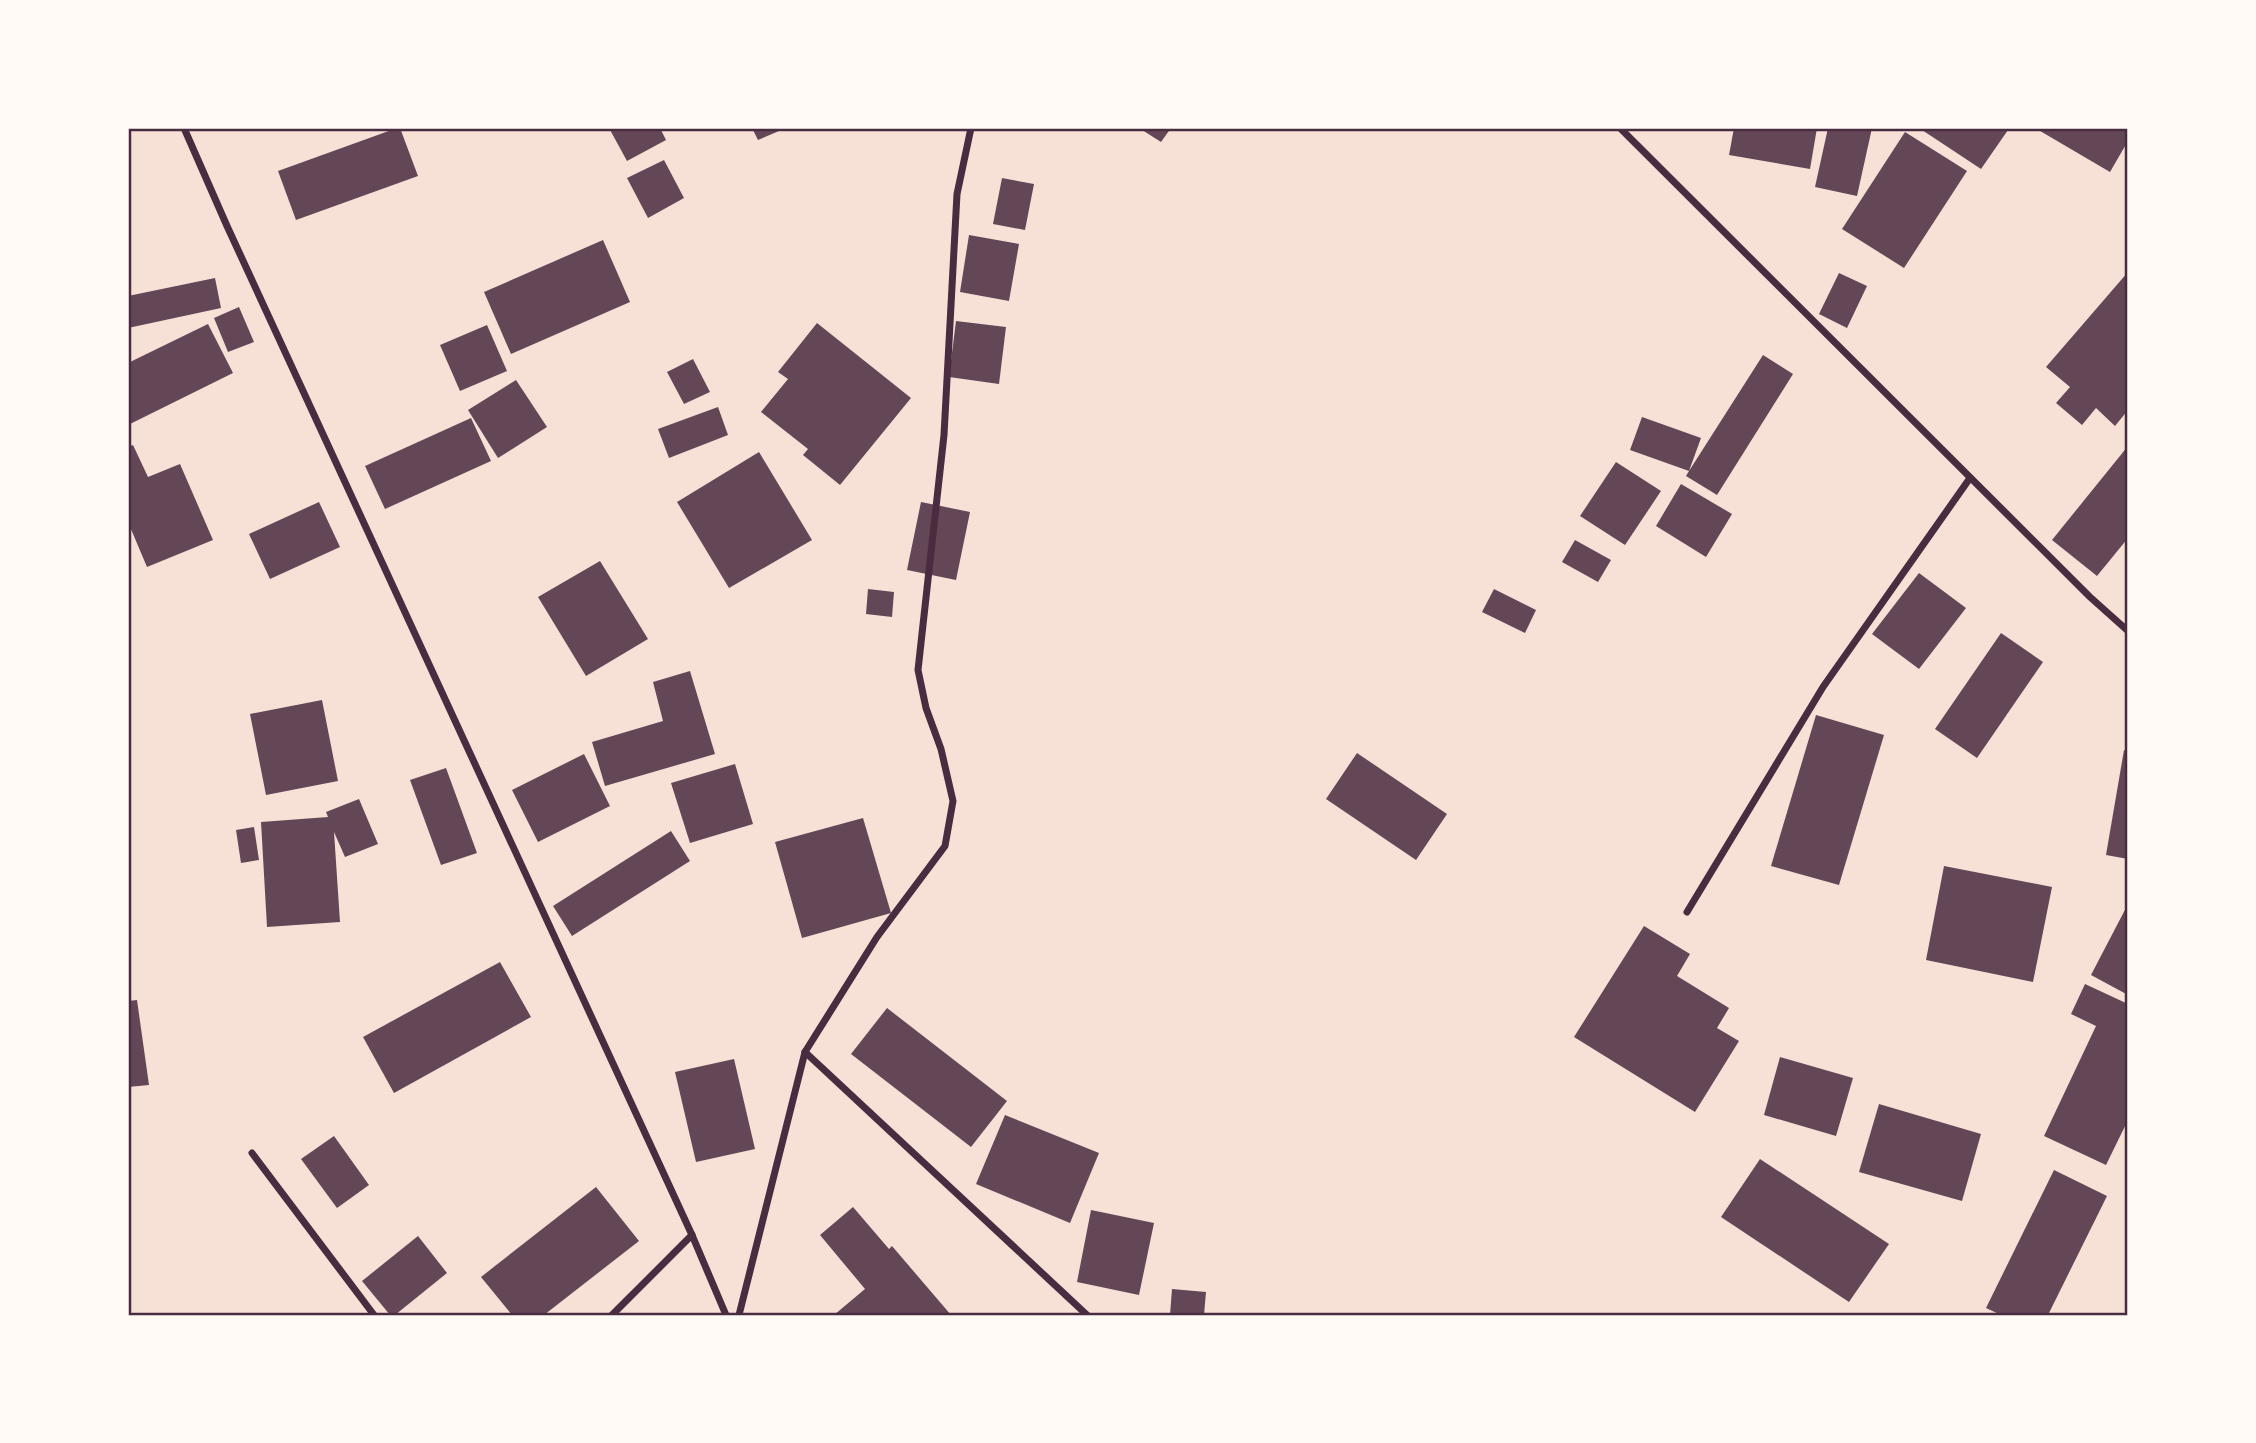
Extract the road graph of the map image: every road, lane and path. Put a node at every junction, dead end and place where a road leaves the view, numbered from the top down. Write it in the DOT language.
graph roads {
  1 [pos="184,128"];
  2 [pos="971,128"];
  3 [pos="1620,128"];
  4 [pos="1970,478"];
  5 [pos="2128,631"];
  6 [pos="1687,912"];
  7 [pos="805,1052"];
  8 [pos="252,1153"];
  9 [pos="692,1235"];
  10 [pos="374,1315"];
  11 [pos="612,1315"];
  12 [pos="726,1315"];
  13 [pos="739,1315"];
  14 [pos="1087,1315"];
  1 -- 9 [label="street"];
  2 -- 7 [label="street"];
  3 -- 4 [label="street"];
  4 -- 5 [label="street"];
  4 -- 6 [label="street"];
  7 -- 13 [label="street"];
  7 -- 14 [label="street"];
  8 -- 10 [label="street"];
  9 -- 11 [label="street"];
  9 -- 12 [label="street"];
}
